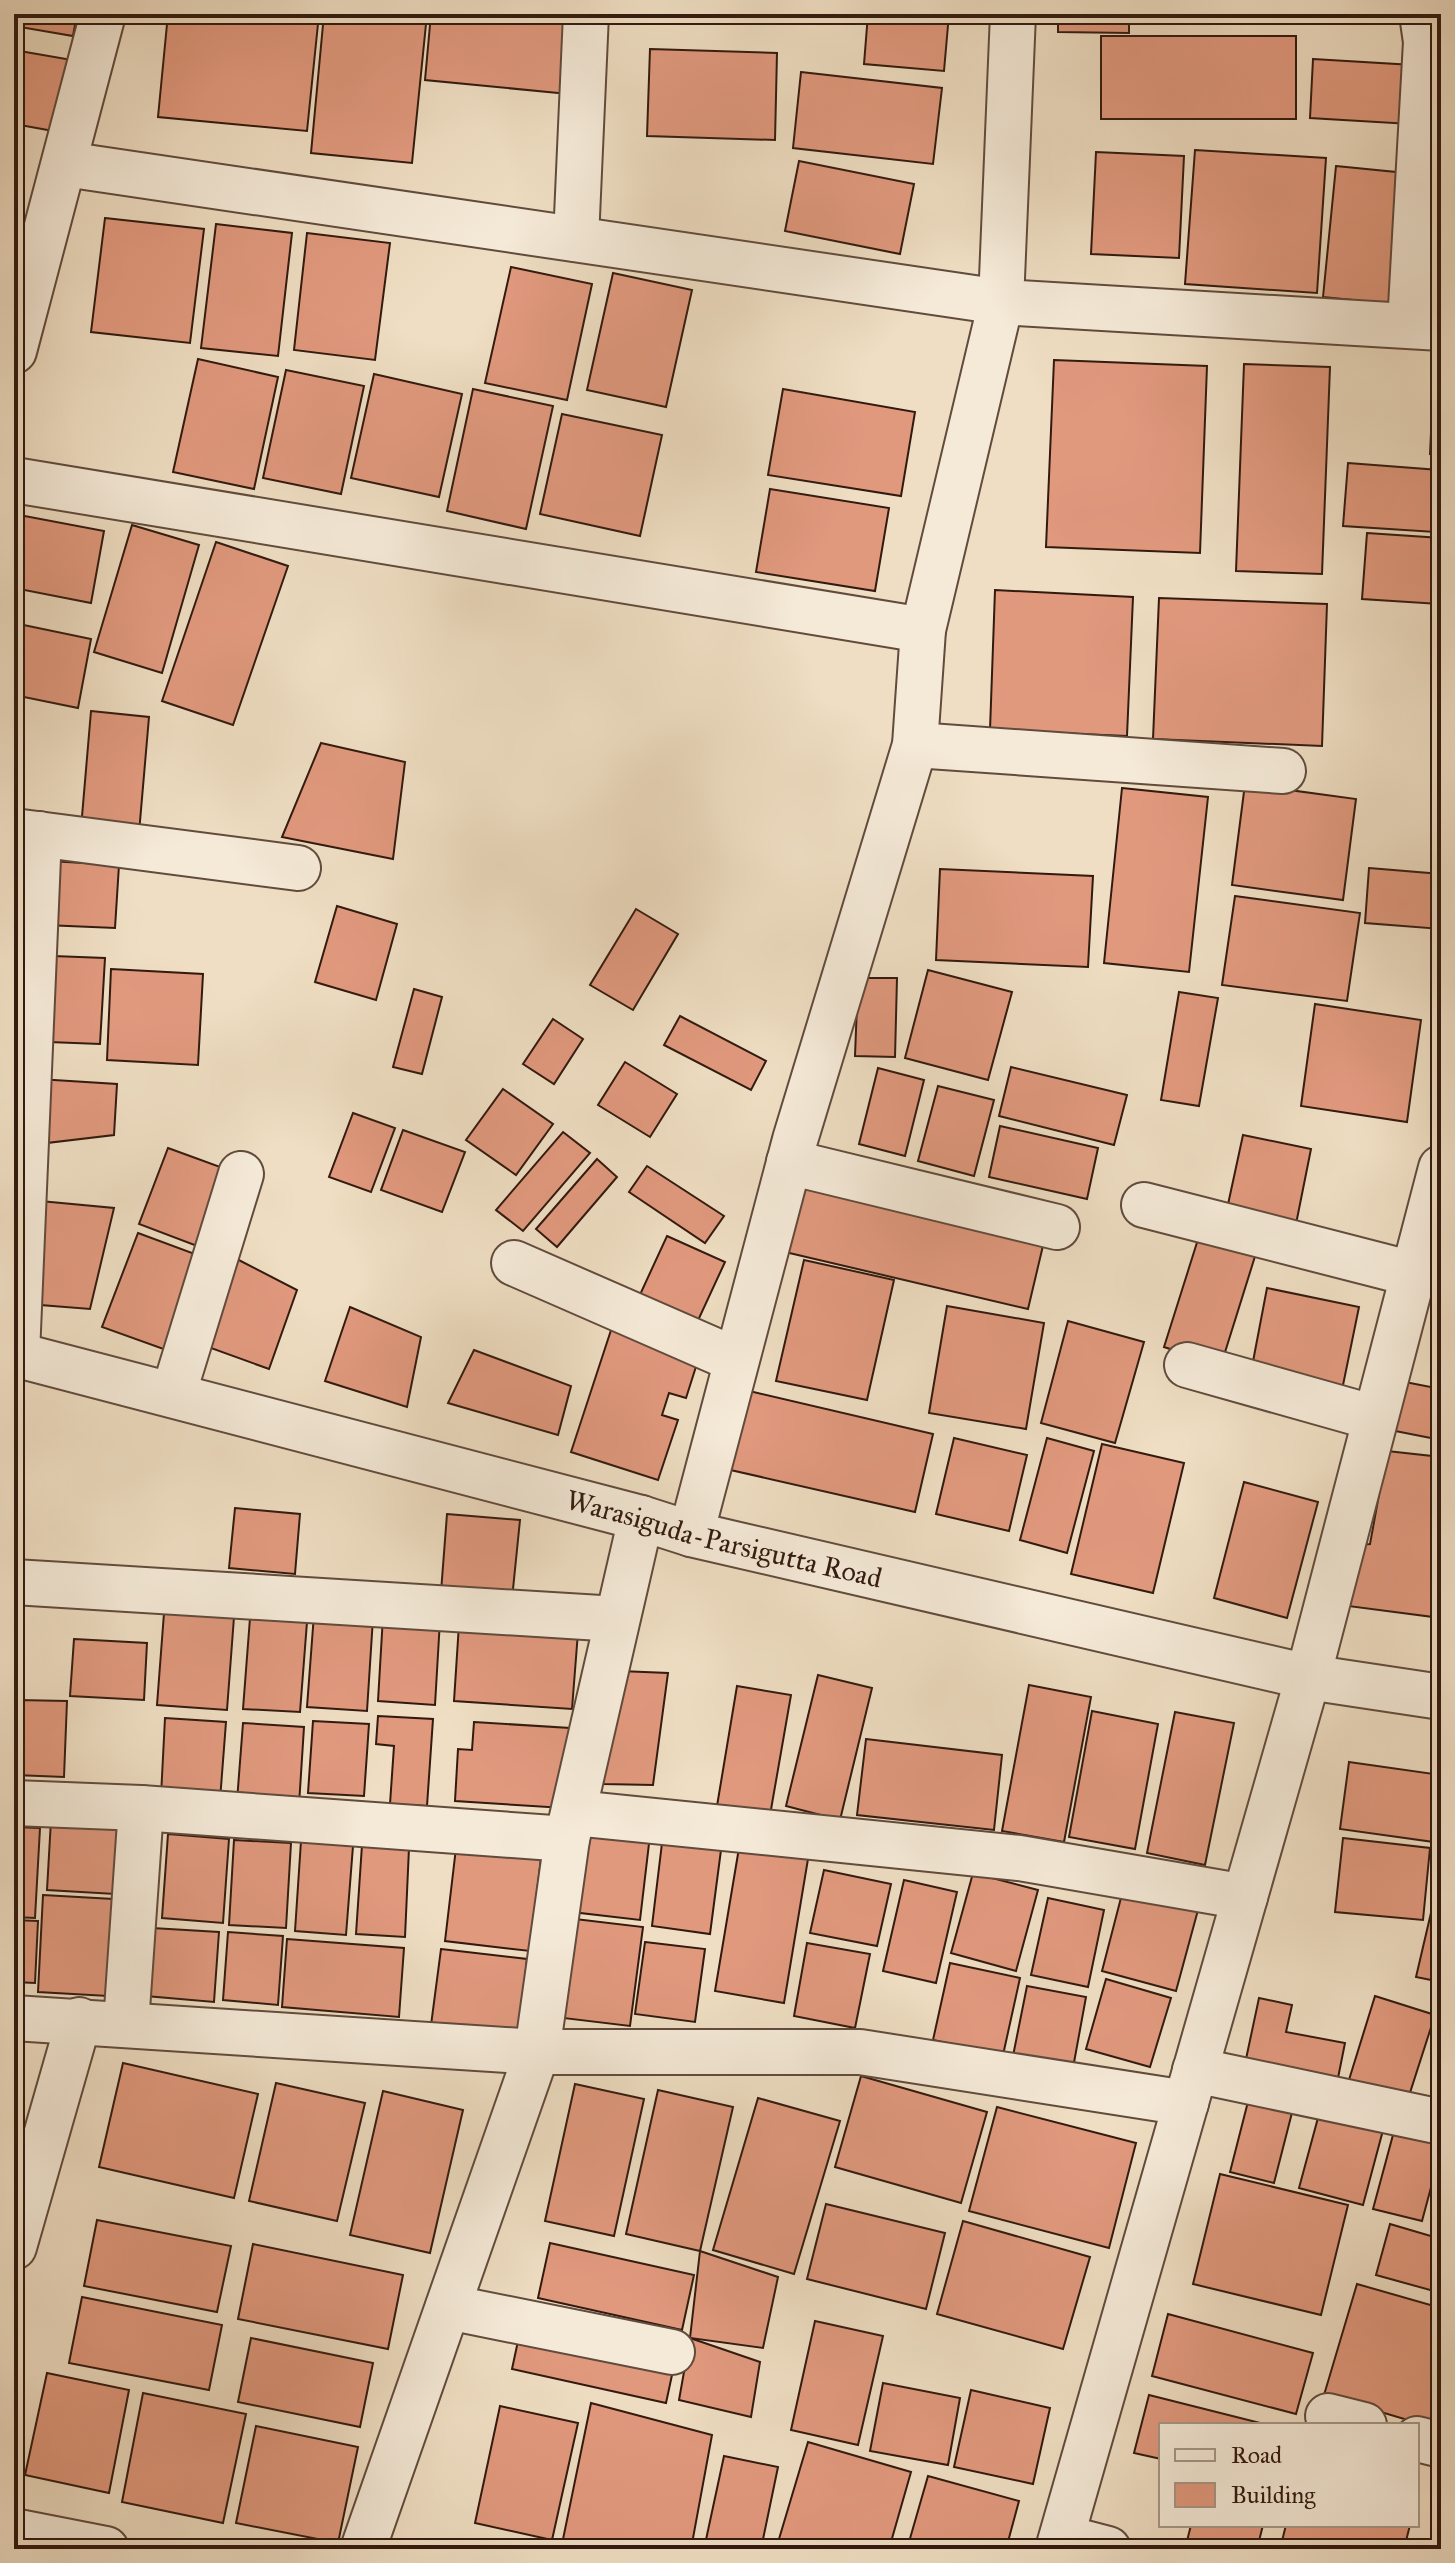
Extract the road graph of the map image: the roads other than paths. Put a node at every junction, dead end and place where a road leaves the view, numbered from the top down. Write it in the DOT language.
graph roads {
  1 [pos="103,14"];
  2 [pos="586,14"];
  3 [pos="1013,14"];
  4 [pos="1422,14"];
  5 [pos="1432,85"];
  6 [pos="65,164"];
  7 [pos="576,239"];
  8 [pos="1001,302"];
  9 [pos="1425,326"];
  10 [pos="14,351"];
  11 [pos="14,480"];
  12 [pos="923,630"];
  13 [pos="915,745"];
  14 [pos="1283,771"];
  15 [pos="27,832"];
  16 [pos="298,868"];
  17 [pos="789,1162"];
  18 [pos="1441,1168"];
  19 [pos="241,1174"];
  20 [pos="1144,1205"];
  21 [pos="1057,1227"];
  22 [pos="514,1263"];
  23 [pos="1413,1274"];
  24 [pos="752,1339"];
  25 [pos="16,1354"];
  26 [pos="1187,1365"];
  27 [pos="173,1395"];
  28 [pos="1375,1418"];
  29 [pos="641,1518"];
  30 [pos="691,1534"];
  31 [pos="14,1582"];
  32 [pos="617,1619"];
  33 [pos="1308,1677"];
  34 [pos="1441,1697"];
  35 [pos="14,1803"];
  36 [pos="141,1808"];
  37 [pos="571,1826"];
  38 [pos="1245,1897"];
  39 [pos="14,2018"];
  40 [pos="79,2020"];
  41 [pos="126,2024"];
  42 [pos="537,2052"];
  43 [pos="1190,2086"];
  44 [pos="1441,2122"];
  45 [pos="14,2247"];
  46 [pos="448,2307"];
  47 [pos="672,2352"];
  48 [pos="1419,2440"];
  49 [pos="1441,2445"];
  50 [pos="14,2531"];
  51 [pos="1060,2543"];
  52 [pos="106,2549"];
  53 [pos="363,2549"];
  54 [pos="1108,2549"];
  1 -- 6 [label="street"];
  2 -- 7 [label="street"];
  3 -- 8 [label="street"];
  4 -- 5 [label="street"];
  5 -- 9 [label="street"];
  6 -- 7 [label="street"];
  6 -- 10 [label="street"];
  7 -- 8 [label="street"];
  8 -- 9 [label="street"];
  8 -- 12 [label="street"];
  11 -- 12 [label="street"];
  12 -- 13 [label="street"];
  13 -- 14 [label="street"];
  13 -- 17 [label="street"];
  15 -- 16 [label="street"];
  15 -- 25 [label="street"];
  17 -- 21 [label="street"];
  17 -- 24 [label="street"];
  18 -- 23 [label="street"];
  19 -- 27 [label="street"];
  20 -- 23 [label="street"];
  22 -- 24 [label="street"];
  23 -- 28 [label="street"];
  24 -- 30 [label="street"];
  25 -- 27 [label="street, Warasiguda-Parsigutta Road"];
  26 -- 28 [label="street"];
  27 -- 29 [label="street, Warasiguda-Parsigutta Road"];
  28 -- 33 [label="street"];
  29 -- 30 [label="street, Warasiguda-Parsigutta Road"];
  29 -- 32 [label="street"];
  30 -- 33 [label="street, Warasiguda-Parsigutta Road"];
  31 -- 32 [label="street"];
  32 -- 37 [label="street"];
  33 -- 34 [label="street, Warasiguda-Parsigutta Road"];
  33 -- 38 [label="street"];
  35 -- 36 [label="street"];
  36 -- 37 [label="street"];
  36 -- 41 [label="street"];
  37 -- 38 [label="street"];
  37 -- 42 [label="street"];
  38 -- 43 [label="street"];
  39 -- 40 [label="street"];
  40 -- 41 [label="street"];
  40 -- 45 [label="street"];
  41 -- 42 [label="street"];
  42 -- 43 [label="street"];
  42 -- 46 [label="street"];
  43 -- 44 [label="street"];
  43 -- 51 [label="street"];
  46 -- 47 [label="street"];
  46 -- 53 [label="street"];
  48 -- 49 [label="street"];
  50 -- 52 [label="street"];
  51 -- 54 [label="street"];
}
